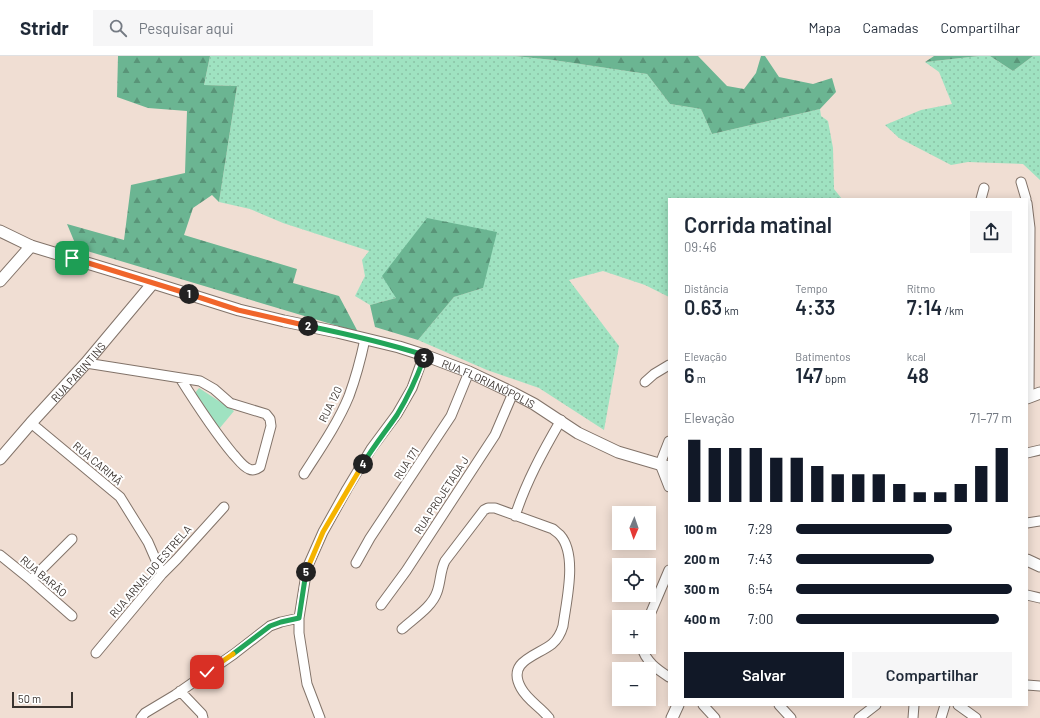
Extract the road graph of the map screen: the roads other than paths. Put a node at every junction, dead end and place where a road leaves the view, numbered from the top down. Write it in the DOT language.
graph roads {
  1 [pos="1021,182"];
  2 [pos="984,188"];
  3 [pos="981,198"];
  4 [pos="1026,198"];
  5 [pos="1028,211"];
  6 [pos="0,231"];
  7 [pos="31,246"];
  8 [pos="0,281"];
  9 [pos="153,282"];
  10 [pos="365,339"];
  11 [pos="424,355"];
  12 [pos="86,363"];
  13 [pos="668,366"];
  14 [pos="469,372"];
  15 [pos="180,378"];
  16 [pos="645,382"];
  17 [pos="513,393"];
  18 [pos="1040,393"];
  19 [pos="1028,398"];
  20 [pos="561,420"];
  21 [pos="30,423"];
  22 [pos="668,447"];
  23 [pos="1040,450"];
  24 [pos="1028,453"];
  25 [pos="0,459"];
  26 [pos="665,466"];
  27 [pos="304,474"];
  28 [pos="668,482"];
  29 [pos="224,507"];
  30 [pos="516,516"];
  31 [pos="1040,521"];
  32 [pos="1028,524"];
  33 [pos="72,539"];
  34 [pos="0,555"];
  35 [pos="1028,560"];
  36 [pos="356,563"];
  37 [pos="1040,566"];
  38 [pos="668,572"];
  39 [pos="162,574"];
  40 [pos="31,580"];
  41 [pos="1028,595"];
  42 [pos="1040,598"];
  43 [pos="381,605"];
  44 [pos="652,610"];
  45 [pos="72,616"];
  46 [pos="299,618"];
  47 [pos="402,629"];
  48 [pos="96,652"];
  49 [pos="644,654"];
  50 [pos="668,676"];
  51 [pos="1028,686"];
  52 [pos="1040,686"];
  53 [pos="180,691"];
  54 [pos="678,706"];
  55 [pos="704,706"];
  56 [pos="780,706"];
  57 [pos="875,706"];
  58 [pos="914,706"];
  59 [pos="945,706"];
  60 [pos="959,706"];
  61 [pos="141,718"];
  62 [pos="204,718"];
  63 [pos="320,718"];
  64 [pos="549,718"];
  65 [pos="672,718"];
  66 [pos="715,718"];
  67 [pos="790,718"];
  68 [pos="859,718"];
  69 [pos="913,718"];
  70 [pos="941,718"];
  71 [pos="976,718"];
  1 -- 4 [label="street"];
  2 -- 3 [label="street"];
  5 -- 19 [label="street"];
  6 -- 7 [label="street, RUA FLORIANÓPOLIS"];
  7 -- 8 [label="street"];
  7 -- 9 [label="street, RUA FLORIANÓPOLIS"];
  9 -- 10 [label="street, RUA FLORIANÓPOLIS"];
  9 -- 12 [label="street, RUA PARINTINS"];
  10 -- 11 [label="street, RUA FLORIANÓPOLIS"];
  10 -- 27 [label="street, RUA 120"];
  11 -- 14 [label="street, RUA FLORIANÓPOLIS"];
  11 -- 46 [label="street"];
  12 -- 15 [label="street"];
  12 -- 21 [label="street, RUA PARINTINS"];
  13 -- 16 [label="street"];
  14 -- 17 [label="street, RUA FLORIANÓPOLIS"];
  14 -- 36 [label="street, RUA 171"];
  15 -- 15 [label="street"];
  17 -- 20 [label="street, RUA FLORIANÓPOLIS"];
  17 -- 43 [label="street, RUA PROJETADA J"];
  18 -- 19 [label="street"];
  20 -- 26 [label="street, RUA FLORIANÓPOLIS"];
  20 -- 30 [label="street"];
  21 -- 25 [label="street, RUA PARINTINS"];
  21 -- 39 [label="street, RUA CARIMÃ"];
  22 -- 26 [label="street"];
  23 -- 24 [label="street"];
  26 -- 28 [label="street"];
  29 -- 39 [label="street, RUA ARNALDO ESTRELA"];
  30 -- 47 [label="street"];
  30 -- 64 [label="street"];
  31 -- 32 [label="street"];
  33 -- 40 [label="street"];
  34 -- 40 [label="street, RUA BARÃO"];
  35 -- 37 [label="street"];
  38 -- 44 [label="street"];
  39 -- 48 [label="street, RUA ARNALDO ESTRELA"];
  40 -- 45 [label="street, RUA BARÃO"];
  41 -- 42 [label="street"];
  46 -- 53 [label="street"];
  46 -- 63 [label="street"];
  49 -- 50 [label="street"];
  51 -- 52 [label="street"];
  53 -- 61 [label="street"];
  53 -- 62 [label="street"];
  54 -- 65 [label="street"];
  55 -- 66 [label="street"];
  56 -- 67 [label="street"];
  57 -- 68 [label="street"];
  58 -- 69 [label="street"];
  59 -- 70 [label="street"];
  60 -- 71 [label="street"];
}
